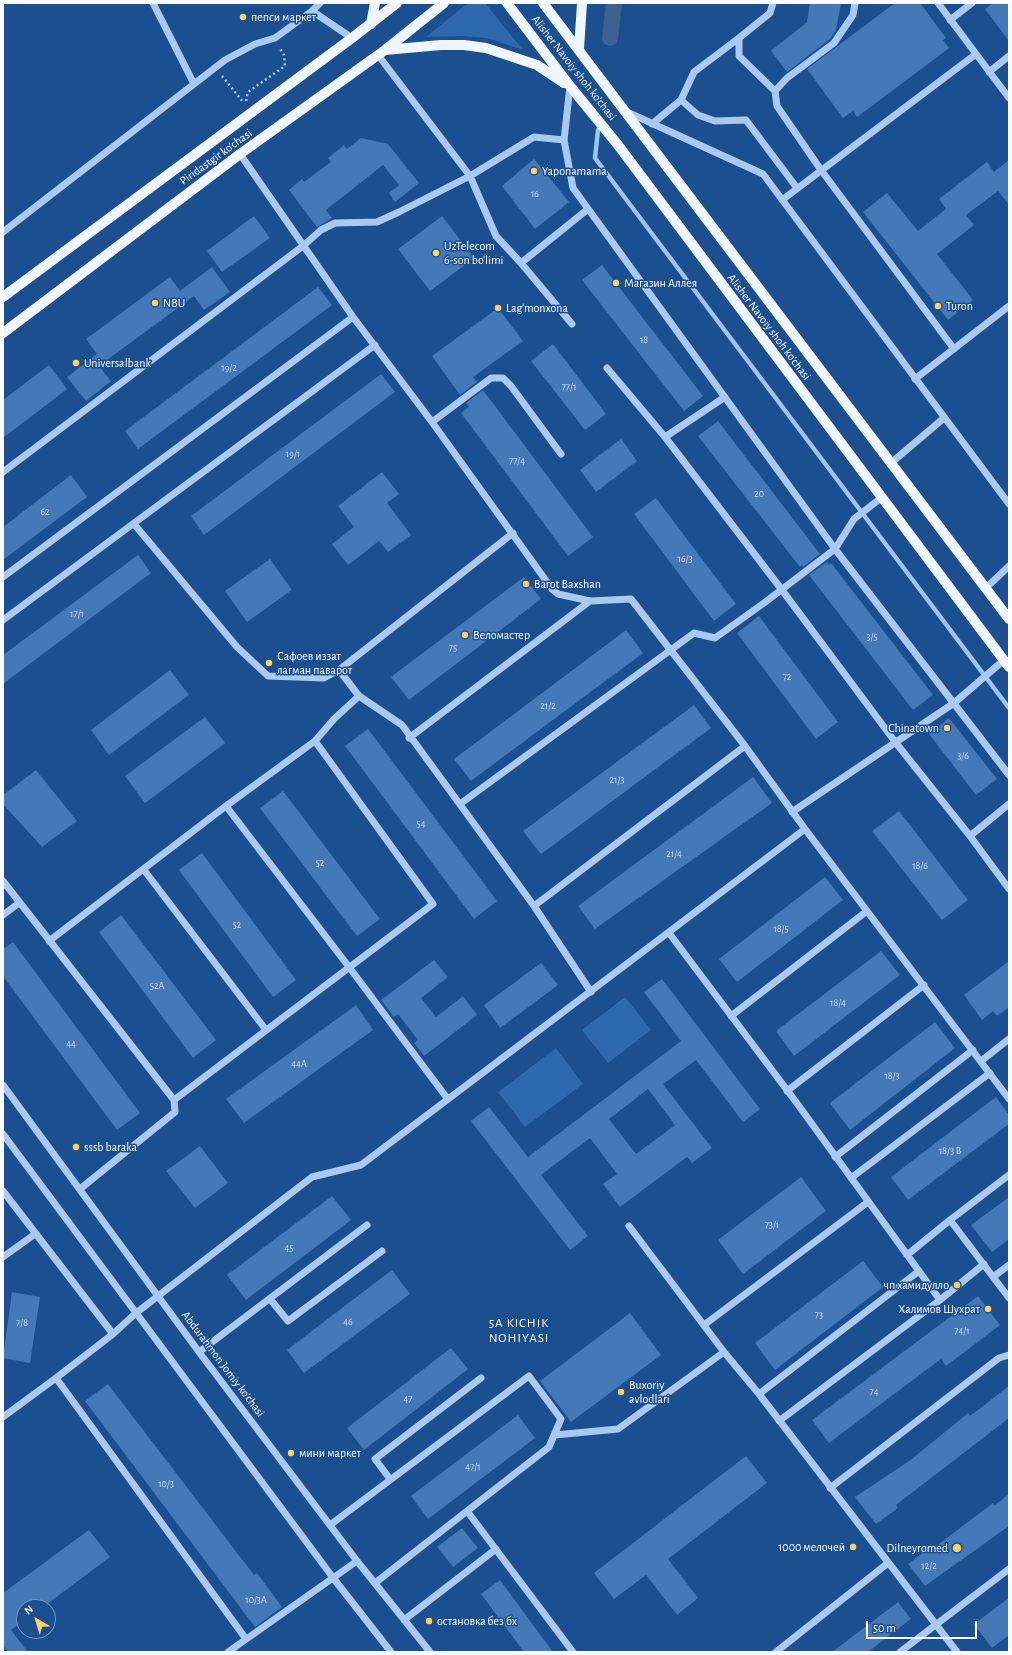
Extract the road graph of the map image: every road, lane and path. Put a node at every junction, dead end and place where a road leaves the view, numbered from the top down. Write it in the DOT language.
graph roads {
  1 [pos="153,3"];
  2 [pos="320,3"];
  3 [pos="375,3"];
  4 [pos="397,3"];
  5 [pos="444,3"];
  6 [pos="507,3"];
  7 [pos="543,3"];
  8 [pos="582,3"];
  9 [pos="773,3"];
  10 [pos="854,3"];
  11 [pos="938,3"];
  12 [pos="972,3"];
  13 [pos="312,11"];
  14 [pos="950,20"];
  15 [pos="370,24"];
  16 [pos="275,38"];
  17 [pos="352,38"];
  18 [pos="739,38"];
  19 [pos="579,49"];
  20 [pos="382,52"];
  21 [pos="976,54"];
  22 [pos="1009,56"];
  23 [pos="216,68"];
  24 [pos="989,72"];
  25 [pos="194,84"];
  26 [pos="570,86"];
  27 [pos="775,91"];
  28 [pos="1009,98"];
  29 [pos="681,100"];
  30 [pos="627,112"];
  31 [pos="652,124"];
  32 [pos="564,140"];
  33 [pos="240,154"];
  34 [pos="821,170"];
  35 [pos="470,176"];
  36 [pos="797,188"];
  37 [pos="782,200"];
  38 [pos="588,209"];
  39 [pos="3,232"];
  40 [pos="303,246"];
  41 [pos="521,263"];
  42 [pos="3,297"];
  43 [pos="1009,306"];
  44 [pos="353,317"];
  45 [pos="572,324"];
  46 [pos="3,333"];
  47 [pos="375,346"];
  48 [pos="954,349"];
  49 [pos="607,368"];
  50 [pos="915,379"];
  51 [pos="724,396"];
  52 [pos="944,418"];
  53 [pos="432,422"];
  54 [pos="665,437"];
  55 [pos="561,454"];
  56 [pos="891,464"];
  57 [pos="3,472"];
  58 [pos="880,498"];
  59 [pos="1009,504"];
  60 [pos="134,524"];
  61 [pos="513,533"];
  62 [pos="835,549"];
  63 [pos="1009,566"];
  64 [pos="3,577"];
  65 [pos="986,588"];
  66 [pos="782,590"];
  67 [pos="590,601"];
  68 [pos="1009,619"];
  69 [pos="3,620"];
  70 [pos="671,649"];
  71 [pos="1007,664"];
  72 [pos="339,670"];
  73 [pos="359,696"];
  74 [pos="954,703"];
  75 [pos="409,738"];
  76 [pos="315,741"];
  77 [pos="896,743"];
  78 [pos="745,746"];
  79 [pos="1009,776"];
  80 [pos="460,804"];
  81 [pos="1009,804"];
  82 [pos="226,806"];
  83 [pos="792,812"];
  84 [pos="805,830"];
  85 [pos="970,836"];
  86 [pos="144,870"];
  87 [pos="3,881"];
  88 [pos="1009,889"];
  89 [pos="19,903"];
  90 [pos="534,906"];
  91 [pos="867,911"];
  92 [pos="3,916"];
  93 [pos="669,933"];
  94 [pos="49,941"];
  95 [pos="349,967"];
  96 [pos="924,985"];
  97 [pos="591,992"];
  98 [pos="731,1016"];
  99 [pos="266,1030"];
  100 [pos="1009,1039"];
  101 [pos="973,1050"];
  102 [pos="981,1061"];
  103 [pos="990,1073"];
  104 [pos="3,1085"];
  105 [pos="787,1091"];
  106 [pos="447,1098"];
  107 [pos="1009,1099"];
  108 [pos="174,1100"];
  109 [pos="3,1134"];
  110 [pos="835,1157"];
  111 [pos="1009,1175"];
  112 [pos="851,1178"];
  113 [pos="80,1189"];
  114 [pos="3,1190"];
  115 [pos="868,1202"];
  116 [pos="950,1220"];
  117 [pos="367,1225"];
  118 [pos="629,1226"];
  119 [pos="35,1234"];
  120 [pos="382,1250"];
  121 [pos="907,1255"];
  122 [pos="3,1258"];
  123 [pos="984,1264"];
  124 [pos="1009,1264"];
  125 [pos="919,1271"];
  126 [pos="993,1277"];
  127 [pos="158,1295"];
  128 [pos="1009,1298"];
  129 [pos="270,1299"];
  130 [pos="940,1300"];
  131 [pos="136,1313"];
  132 [pos="704,1325"];
  133 [pos="113,1334"];
  134 [pos="199,1352"];
  135 [pos="724,1352"];
  136 [pos="1009,1355"];
  137 [pos="56,1378"];
  138 [pos="481,1378"];
  139 [pos="759,1394"];
  140 [pos="3,1417"];
  141 [pos="779,1421"];
  142 [pos="554,1435"];
  143 [pos="390,1479"];
  144 [pos="830,1488"];
  145 [pos="467,1511"];
  146 [pos="330,1525"];
  147 [pos="496,1549"];
  148 [pos="357,1561"];
  149 [pos="888,1563"];
  150 [pos="1009,1569"];
  151 [pos="334,1578"];
  152 [pos="375,1583"];
  153 [pos="404,1620"];
  154 [pos="936,1624"];
  155 [pos="246,1639"];
  156 [pos="228,1652"];
  157 [pos="391,1652"];
  158 [pos="430,1652"];
  159 [pos="573,1652"];
  160 [pos="776,1652"];
  161 [pos="900,1652"];
  162 [pos="957,1652"];
  1 -- 25 [label="street"];
  2 -- 13 [label="street"];
  3 -- 15 [label="main road"];
  4 -- 15 [label="main road, Piridastgir ko'chasi"];
  5 -- 20 [label="main road, Piridastgir ko'chasi"];
  6 -- 26 [label="main road, Alisher Navoiy shoh ko'chasi"];
  7 -- 19 [label="main road, Alisher Navoiy shoh ko'chasi"];
  8 -- 19 [label="main road"];
  9 -- 18 [label="street"];
  10 -- 27 [label="street"];
  11 -- 14 [label="street"];
  12 -- 14 [label="street"];
  13 -- 16 [label="street"];
  13 -- 17 [label="street"];
  14 -- 21 [label="street"];
  15 -- 17 [label="main road, Piridastgir ko'chasi"];
  16 -- 23 [label="street"];
  16 -- 23 [label="path"];
  17 -- 42 [label="main road, Piridastgir ko'chasi"];
  18 -- 27 [label="street"];
  18 -- 29 [label="street"];
  19 -- 30 [label="main road, Alisher Navoiy shoh ko'chasi"];
  20 -- 26 [label="main road"];
  20 -- 33 [label="main road, Piridastgir ko'chasi"];
  20 -- 35 [label="street"];
  21 -- 24 [label="street"];
  21 -- 34 [label="street"];
  22 -- 24 [label="street"];
  23 -- 25 [label="street"];
  24 -- 28 [label="street"];
  25 -- 39 [label="street"];
  26 -- 32 [label="street"];
  26 -- 58 [label="main road, Alisher Navoiy shoh ko'chasi"];
  27 -- 34 [label="street"];
  29 -- 31 [label="street"];
  29 -- 36 [label="street"];
  30 -- 31 [label="street"];
  30 -- 56 [label="main road, Alisher Navoiy shoh ko'chasi"];
  31 -- 37 [label="street"];
  32 -- 35 [label="street"];
  32 -- 38 [label="street"];
  33 -- 40 [label="street"];
  33 -- 46 [label="main road, Piridastgir ko'chasi"];
  34 -- 36 [label="street"];
  34 -- 48 [label="street"];
  35 -- 40 [label="street"];
  35 -- 41 [label="street"];
  36 -- 37 [label="street"];
  37 -- 50 [label="street"];
  38 -- 41 [label="street"];
  38 -- 51 [label="street"];
  40 -- 44 [label="street"];
  40 -- 57 [label="street"];
  41 -- 45 [label="street"];
  43 -- 48 [label="street"];
  44 -- 47 [label="street"];
  44 -- 64 [label="street"];
  47 -- 53 [label="street"];
  47 -- 60 [label="street"];
  48 -- 50 [label="street"];
  49 -- 54 [label="street"];
  50 -- 52 [label="street"];
  51 -- 54 [label="street"];
  51 -- 62 [label="street"];
  52 -- 56 [label="street"];
  52 -- 59 [label="street"];
  53 -- 55 [label="street"];
  53 -- 61 [label="street"];
  54 -- 66 [label="street"];
  56 -- 65 [label="main road, Alisher Navoiy shoh ko'chasi"];
  58 -- 62 [label="street"];
  58 -- 71 [label="main road, Alisher Navoiy shoh ko'chasi"];
  60 -- 69 [label="street"];
  60 -- 72 [label="street"];
  61 -- 67 [label="street"];
  61 -- 72 [label="street"];
  62 -- 66 [label="street"];
  62 -- 74 [label="street"];
  63 -- 65 [label="street"];
  65 -- 68 [label="main road, Alisher Navoiy shoh ko'chasi"];
  66 -- 70 [label="street"];
  66 -- 77 [label="street"];
  67 -- 70 [label="street"];
  67 -- 75 [label="street"];
  70 -- 78 [label="street"];
  70 -- 80 [label="street"];
  71 -- 74 [label="street"];
  72 -- 73 [label="street"];
  73 -- 75 [label="street"];
  73 -- 76 [label="street"];
  74 -- 77 [label="street"];
  74 -- 79 [label="street"];
  75 -- 80 [label="street"];
  76 -- 82 [label="street"];
  76 -- 95 [label="street"];
  77 -- 83 [label="street"];
  77 -- 85 [label="street"];
  78 -- 83 [label="street"];
  78 -- 90 [label="street"];
  80 -- 90 [label="street"];
  81 -- 85 [label="street"];
  82 -- 86 [label="street"];
  82 -- 95 [label="street"];
  83 -- 84 [label="street"];
  84 -- 91 [label="street"];
  84 -- 93 [label="street"];
  85 -- 88 [label="street"];
  86 -- 94 [label="street"];
  86 -- 99 [label="street"];
  87 -- 89 [label="street"];
  89 -- 92 [label="street"];
  89 -- 94 [label="street"];
  90 -- 97 [label="street"];
  91 -- 96 [label="street"];
  91 -- 98 [label="street"];
  93 -- 97 [label="street"];
  93 -- 98 [label="street"];
  94 -- 108 [label="street"];
  95 -- 99 [label="street"];
  95 -- 106 [label="street"];
  96 -- 101 [label="street"];
  96 -- 105 [label="street"];
  97 -- 106 [label="street"];
  98 -- 105 [label="street"];
  99 -- 108 [label="street"];
  100 -- 102 [label="street"];
  101 -- 102 [label="street"];
  101 -- 110 [label="street"];
  102 -- 103 [label="street"];
  103 -- 107 [label="street"];
  103 -- 112 [label="street"];
  104 -- 113 [label="street, Abdurahmon Jomiy ko'chasi"];
  105 -- 110 [label="street"];
  106 -- 127 [label="street"];
  108 -- 113 [label="street"];
  109 -- 131 [label="street"];
  110 -- 112 [label="street"];
  111 -- 116 [label="street"];
  112 -- 115 [label="street"];
  113 -- 127 [label="street, Abdurahmon Jomiy ko'chasi"];
  114 -- 119 [label="street"];
  115 -- 121 [label="street"];
  115 -- 132 [label="street"];
  116 -- 121 [label="street"];
  116 -- 123 [label="street"];
  117 -- 129 [label="street"];
  118 -- 132 [label="street"];
  119 -- 122 [label="street"];
  119 -- 133 [label="street"];
  120 -- 129 [label="street"];
  121 -- 125 [label="street"];
  123 -- 126 [label="street"];
  123 -- 130 [label="street"];
  124 -- 126 [label="street"];
  125 -- 130 [label="street"];
  125 -- 139 [label="street"];
  126 -- 128 [label="street"];
  127 -- 131 [label="street"];
  127 -- 134 [label="street, Abdurahmon Jomiy ko'chasi"];
  129 -- 134 [label="street"];
  130 -- 141 [label="street"];
  131 -- 133 [label="street"];
  131 -- 151 [label="street"];
  132 -- 135 [label="street"];
  133 -- 137 [label="street"];
  134 -- 146 [label="street, Abdurahmon Jomiy ko'chasi"];
  135 -- 139 [label="street"];
  135 -- 142 [label="street"];
  136 -- 144 [label="street"];
  137 -- 140 [label="street"];
  137 -- 155 [label="street"];
  138 -- 143 [label="street"];
  139 -- 141 [label="street"];
  141 -- 144 [label="street"];
  142 -- 143 [label="street"];
  142 -- 145 [label="street"];
  143 -- 146 [label="street"];
  144 -- 149 [label="street"];
  145 -- 147 [label="street"];
  145 -- 152 [label="street"];
  146 -- 148 [label="street, Abdurahmon Jomiy ko'chasi"];
  147 -- 153 [label="street"];
  147 -- 159 [label="street"];
  148 -- 151 [label="street"];
  148 -- 152 [label="street, Abdurahmon Jomiy ko'chasi"];
  149 -- 154 [label="street"];
  149 -- 160 [label="street"];
  150 -- 154 [label="street"];
  151 -- 155 [label="street"];
  151 -- 157 [label="street"];
  152 -- 153 [label="street, Abdurahmon Jomiy ko'chasi"];
  153 -- 158 [label="street, Abdurahmon Jomiy ko'chasi"];
  154 -- 161 [label="street"];
  154 -- 162 [label="street"];
  155 -- 156 [label="street"];
}
